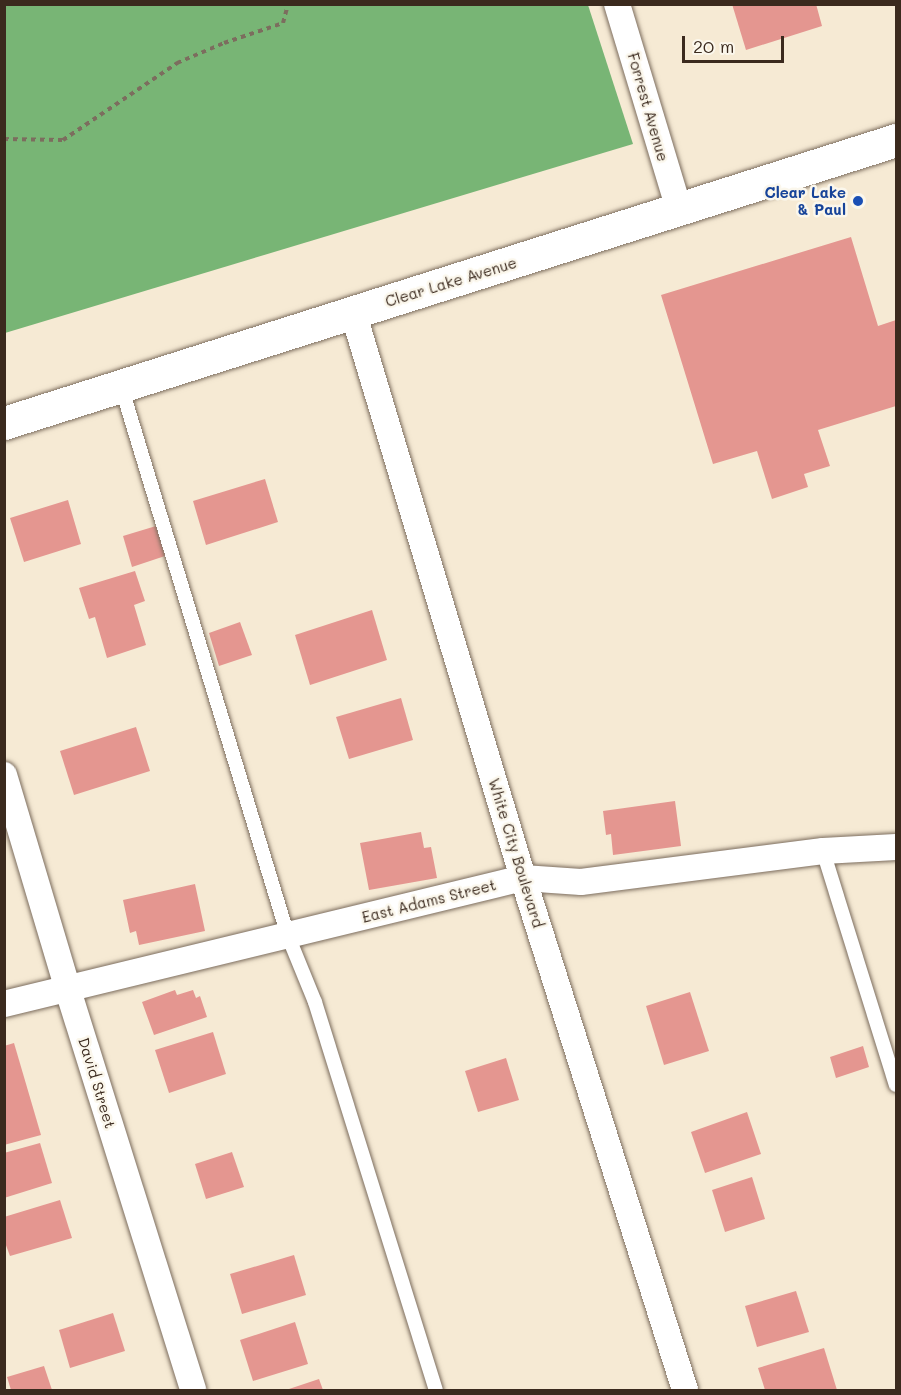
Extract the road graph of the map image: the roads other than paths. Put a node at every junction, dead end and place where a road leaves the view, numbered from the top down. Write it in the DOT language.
graph roads {
  1 [pos="617,4"];
  2 [pos="897,141"];
  3 [pos="679,210"];
  4 [pos="353,312"];
  5 [pos="121,386"];
  6 [pos="4,423"];
  7 [pos="4,775"];
  8 [pos="897,847"];
  9 [pos="823,851"];
  10 [pos="523,878"];
  11 [pos="288,936"];
  12 [pos="67,987"];
  13 [pos="4,1004"];
  14 [pos="897,1085"];
  15 [pos="193,1390"];
  16 [pos="436,1390"];
  17 [pos="685,1390"];
  1 -- 3 [label="street, Forrest Avenue"];
  2 -- 3 [label="main road, Clear Lake Avenue"];
  3 -- 4 [label="main road, Clear Lake Avenue"];
  4 -- 5 [label="main road, Clear Lake Avenue"];
  4 -- 10 [label="street, White City Boulevard"];
  5 -- 6 [label="main road, Clear Lake Avenue"];
  5 -- 11 [label="lane"];
  7 -- 12 [label="street, David Street"];
  8 -- 9 [label="street, East Adams Street"];
  9 -- 10 [label="street, East Adams Street"];
  9 -- 14 [label="lane"];
  10 -- 11 [label="street, East Adams Street"];
  10 -- 17 [label="street, White City Boulevard"];
  11 -- 12 [label="street, East Adams Street"];
  11 -- 16 [label="lane"];
  12 -- 13 [label="street, East Adams Street"];
  12 -- 15 [label="street, David Street"];
}
